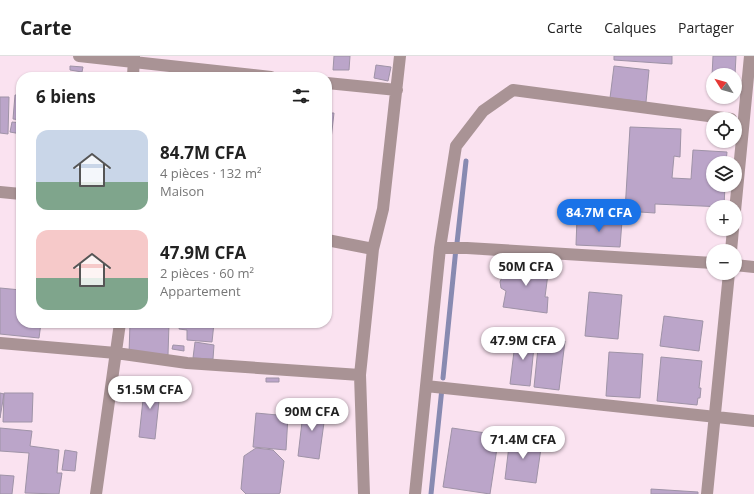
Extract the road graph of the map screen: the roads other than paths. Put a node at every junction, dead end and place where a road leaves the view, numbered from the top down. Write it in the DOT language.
graph roads {
  1 [pos="79,56"];
  2 [pos="400,56"];
  3 [pos="750,56"];
  4 [pos="134,59"];
  5 [pos="133,72"];
  6 [pos="233,72"];
  7 [pos="332,84"];
  8 [pos="397,90"];
  9 [pos="706,116"];
  10 [pos="744,121"];
  11 [pos="0,192"];
  12 [pos="16,194"];
  13 [pos="736,200"];
  14 [pos="332,241"];
  15 [pos="440,248"];
  16 [pos="373,249"];
  17 [pos="706,263"];
  18 [pos="742,266"];
  19 [pos="754,267"];
  20 [pos="728,280"];
  21 [pos="119,328"];
  22 [pos="0,343"];
  23 [pos="116,353"];
  24 [pos="360,375"];
  25 [pos="426,386"];
  26 [pos="714,416"];
  27 [pos="754,421"];
  28 [pos="96,494"];
  29 [pos="364,494"];
  30 [pos="415,494"];
  31 [pos="707,494"];
  1 -- 4 [label="street"];
  2 -- 8 [label="street"];
  3 -- 10 [label="street"];
  4 -- 5 [label="street"];
  4 -- 6 [label="street"];
  7 -- 8 [label="street"];
  8 -- 16 [label="street"];
  9 -- 15 [label="street"];
  10 -- 13 [label="street"];
  11 -- 12 [label="street"];
  14 -- 16 [label="street"];
  15 -- 17 [label="street"];
  15 -- 25 [label="street"];
  16 -- 24 [label="street"];
  18 -- 19 [label="street"];
  20 -- 26 [label="street"];
  21 -- 23 [label="street"];
  22 -- 23 [label="street"];
  23 -- 24 [label="street"];
  23 -- 28 [label="street"];
  24 -- 29 [label="street"];
  25 -- 26 [label="street"];
  25 -- 30 [label="street"];
  26 -- 27 [label="street"];
  26 -- 31 [label="street"];
}
